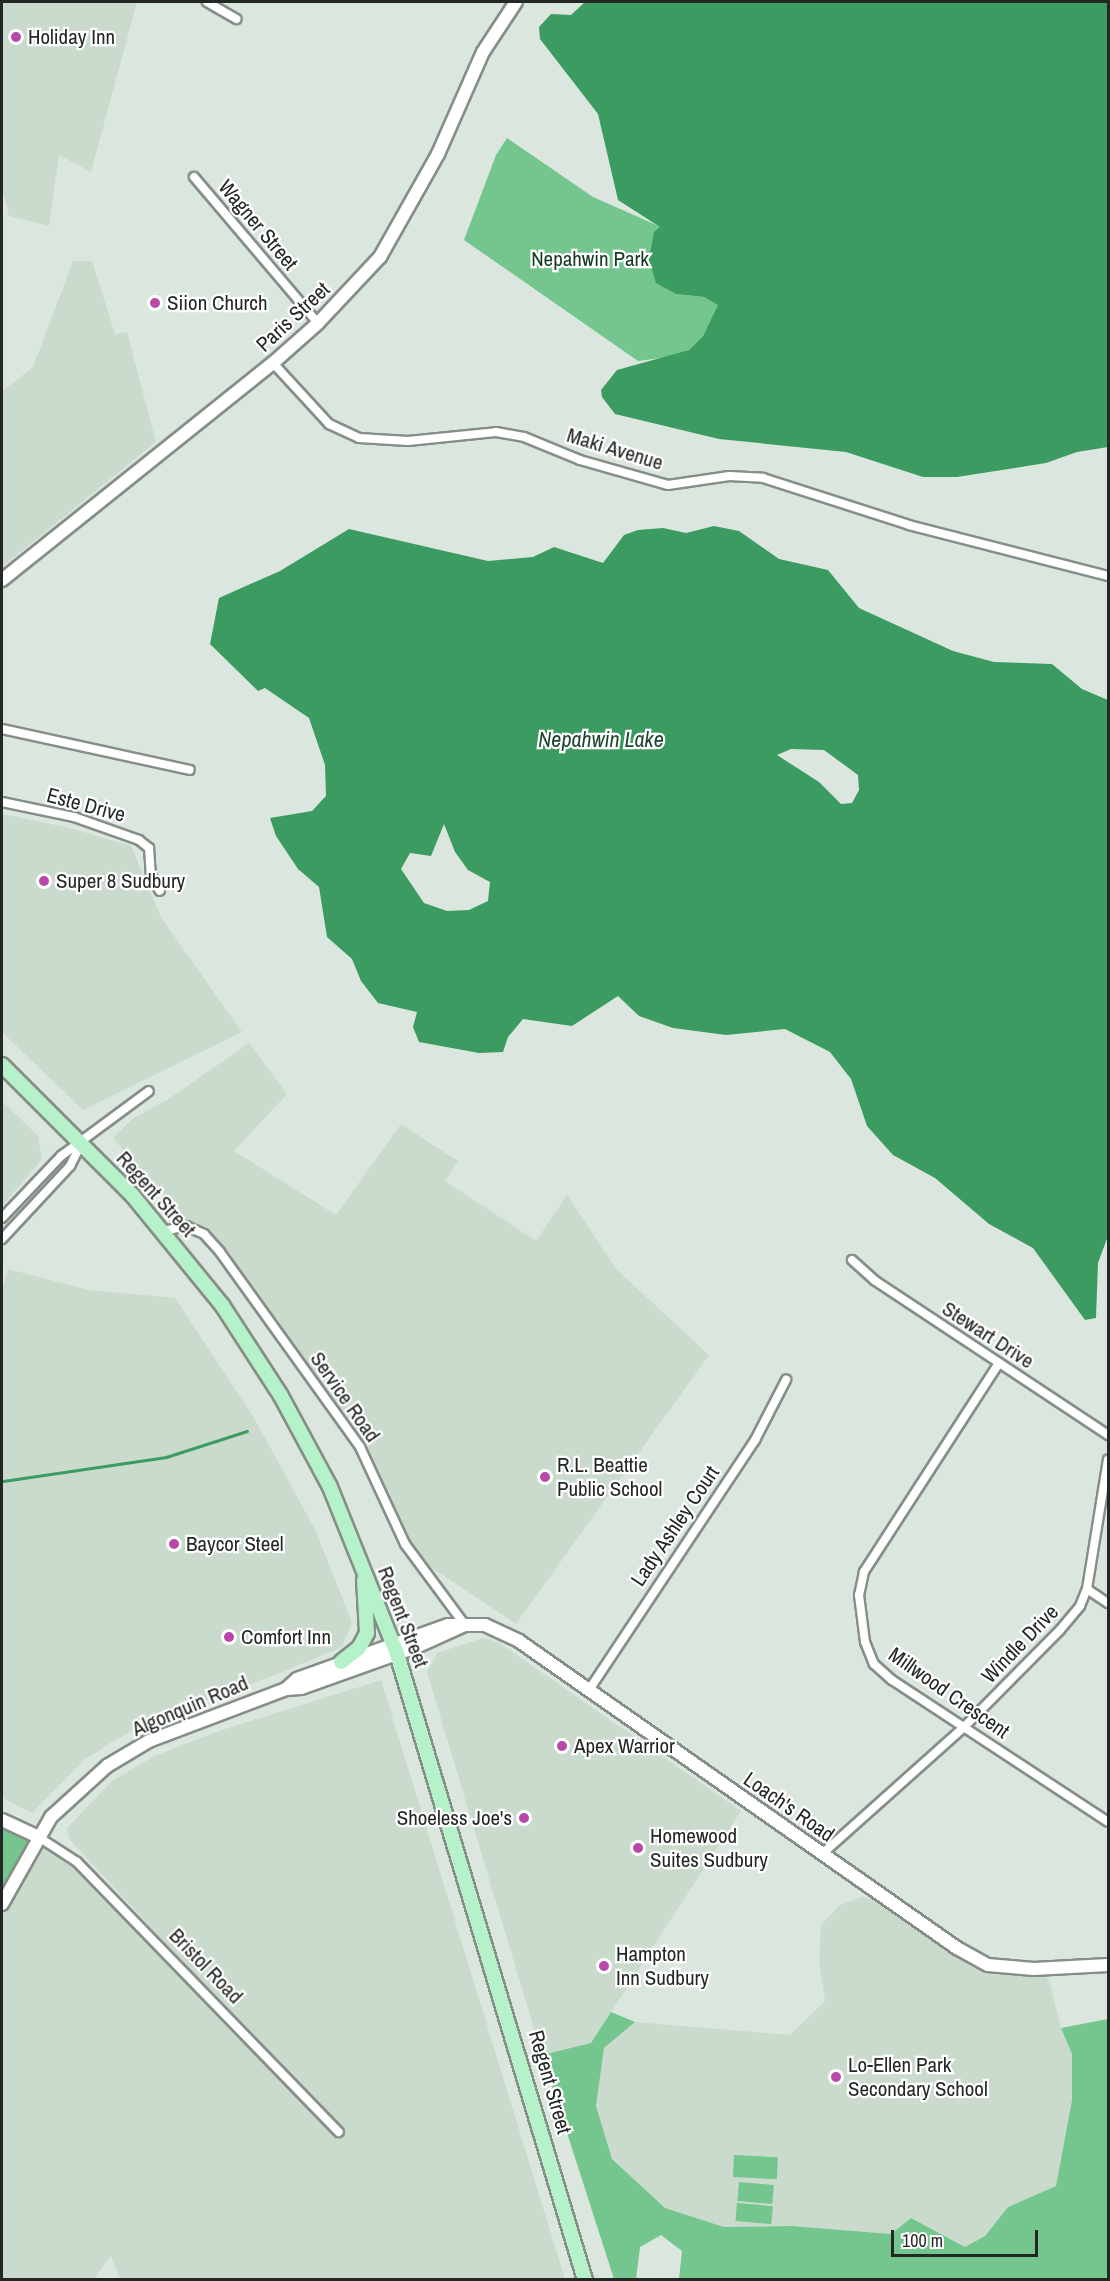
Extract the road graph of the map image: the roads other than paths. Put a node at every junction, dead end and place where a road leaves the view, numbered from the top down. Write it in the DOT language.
graph roads {
  1 [pos="207,2"];
  2 [pos="516,2"];
  3 [pos="236,19"];
  4 [pos="194,177"];
  5 [pos="318,323"];
  6 [pos="273,363"];
  7 [pos="1108,576"];
  8 [pos="2,580"];
  9 [pos="2,729"];
  10 [pos="190,770"];
  11 [pos="2,802"];
  12 [pos="160,891"];
  13 [pos="2,1065"];
  14 [pos="149,1091"];
  15 [pos="81,1144"];
  16 [pos="2,1218"];
  17 [pos="164,1231"];
  18 [pos="2,1239"];
  19 [pos="852,1260"];
  20 [pos="999,1363"];
  21 [pos="786,1380"];
  22 [pos="1108,1435"];
  23 [pos="1108,1460"];
  24 [pos="364,1572"];
  25 [pos="1087,1589"];
  26 [pos="1108,1603"];
  27 [pos="465,1625"];
  28 [pos="395,1649"];
  29 [pos="341,1662"];
  30 [pos="286,1689"];
  31 [pos="589,1690"];
  32 [pos="964,1727"];
  33 [pos="2,1820"];
  34 [pos="1108,1822"];
  35 [pos="37,1836"];
  36 [pos="822,1854"];
  37 [pos="2,1904"];
  38 [pos="1108,1965"];
  39 [pos="339,2132"];
  40 [pos="585,2280"];
  1 -- 3 [label="street"];
  2 -- 5 [label="street, Paris Street"];
  4 -- 5 [label="street, Wagner Street"];
  5 -- 6 [label="street, Paris Street"];
  6 -- 7 [label="street, Maki Avenue"];
  6 -- 8 [label="street, Paris Street"];
  9 -- 10 [label="street"];
  11 -- 12 [label="street, Este Drive"];
  13 -- 15 [label="main road, Regent Street"];
  14 -- 15 [label="street"];
  15 -- 16 [label="street"];
  15 -- 17 [label="main road, Regent Street"];
  15 -- 18 [label="street"];
  17 -- 24 [label="main road, Regent Street"];
  17 -- 27 [label="street, Service Road"];
  19 -- 20 [label="street, Stewart Drive"];
  20 -- 22 [label="street, Stewart Drive"];
  20 -- 32 [label="street, Millwood Crescent"];
  21 -- 31 [label="street, Lady Ashley Court"];
  23 -- 25 [label="street, Windle Drive"];
  24 -- 28 [label="main road, Regent Street"];
  24 -- 29 [label="main road"];
  25 -- 26 [label="street"];
  25 -- 32 [label="street, Windle Drive"];
  27 -- 28 [label="street"];
  27 -- 31 [label="street, Loach's Road"];
  28 -- 29 [label="street, Algonquin Road"];
  28 -- 30 [label="street, Algonquin Road"];
  28 -- 40 [label="main road, Regent Street"];
  29 -- 30 [label="street, Algonquin Road"];
  30 -- 35 [label="street, Algonquin Road"];
  31 -- 36 [label="street, Loach's Road"];
  32 -- 34 [label="street, Millwood Crescent"];
  32 -- 36 [label="street, Windle Drive"];
  33 -- 35 [label="street"];
  35 -- 37 [label="street, Algonquin Road"];
  35 -- 39 [label="street, Bristol Road"];
  36 -- 38 [label="street, Loach's Road"];
}
